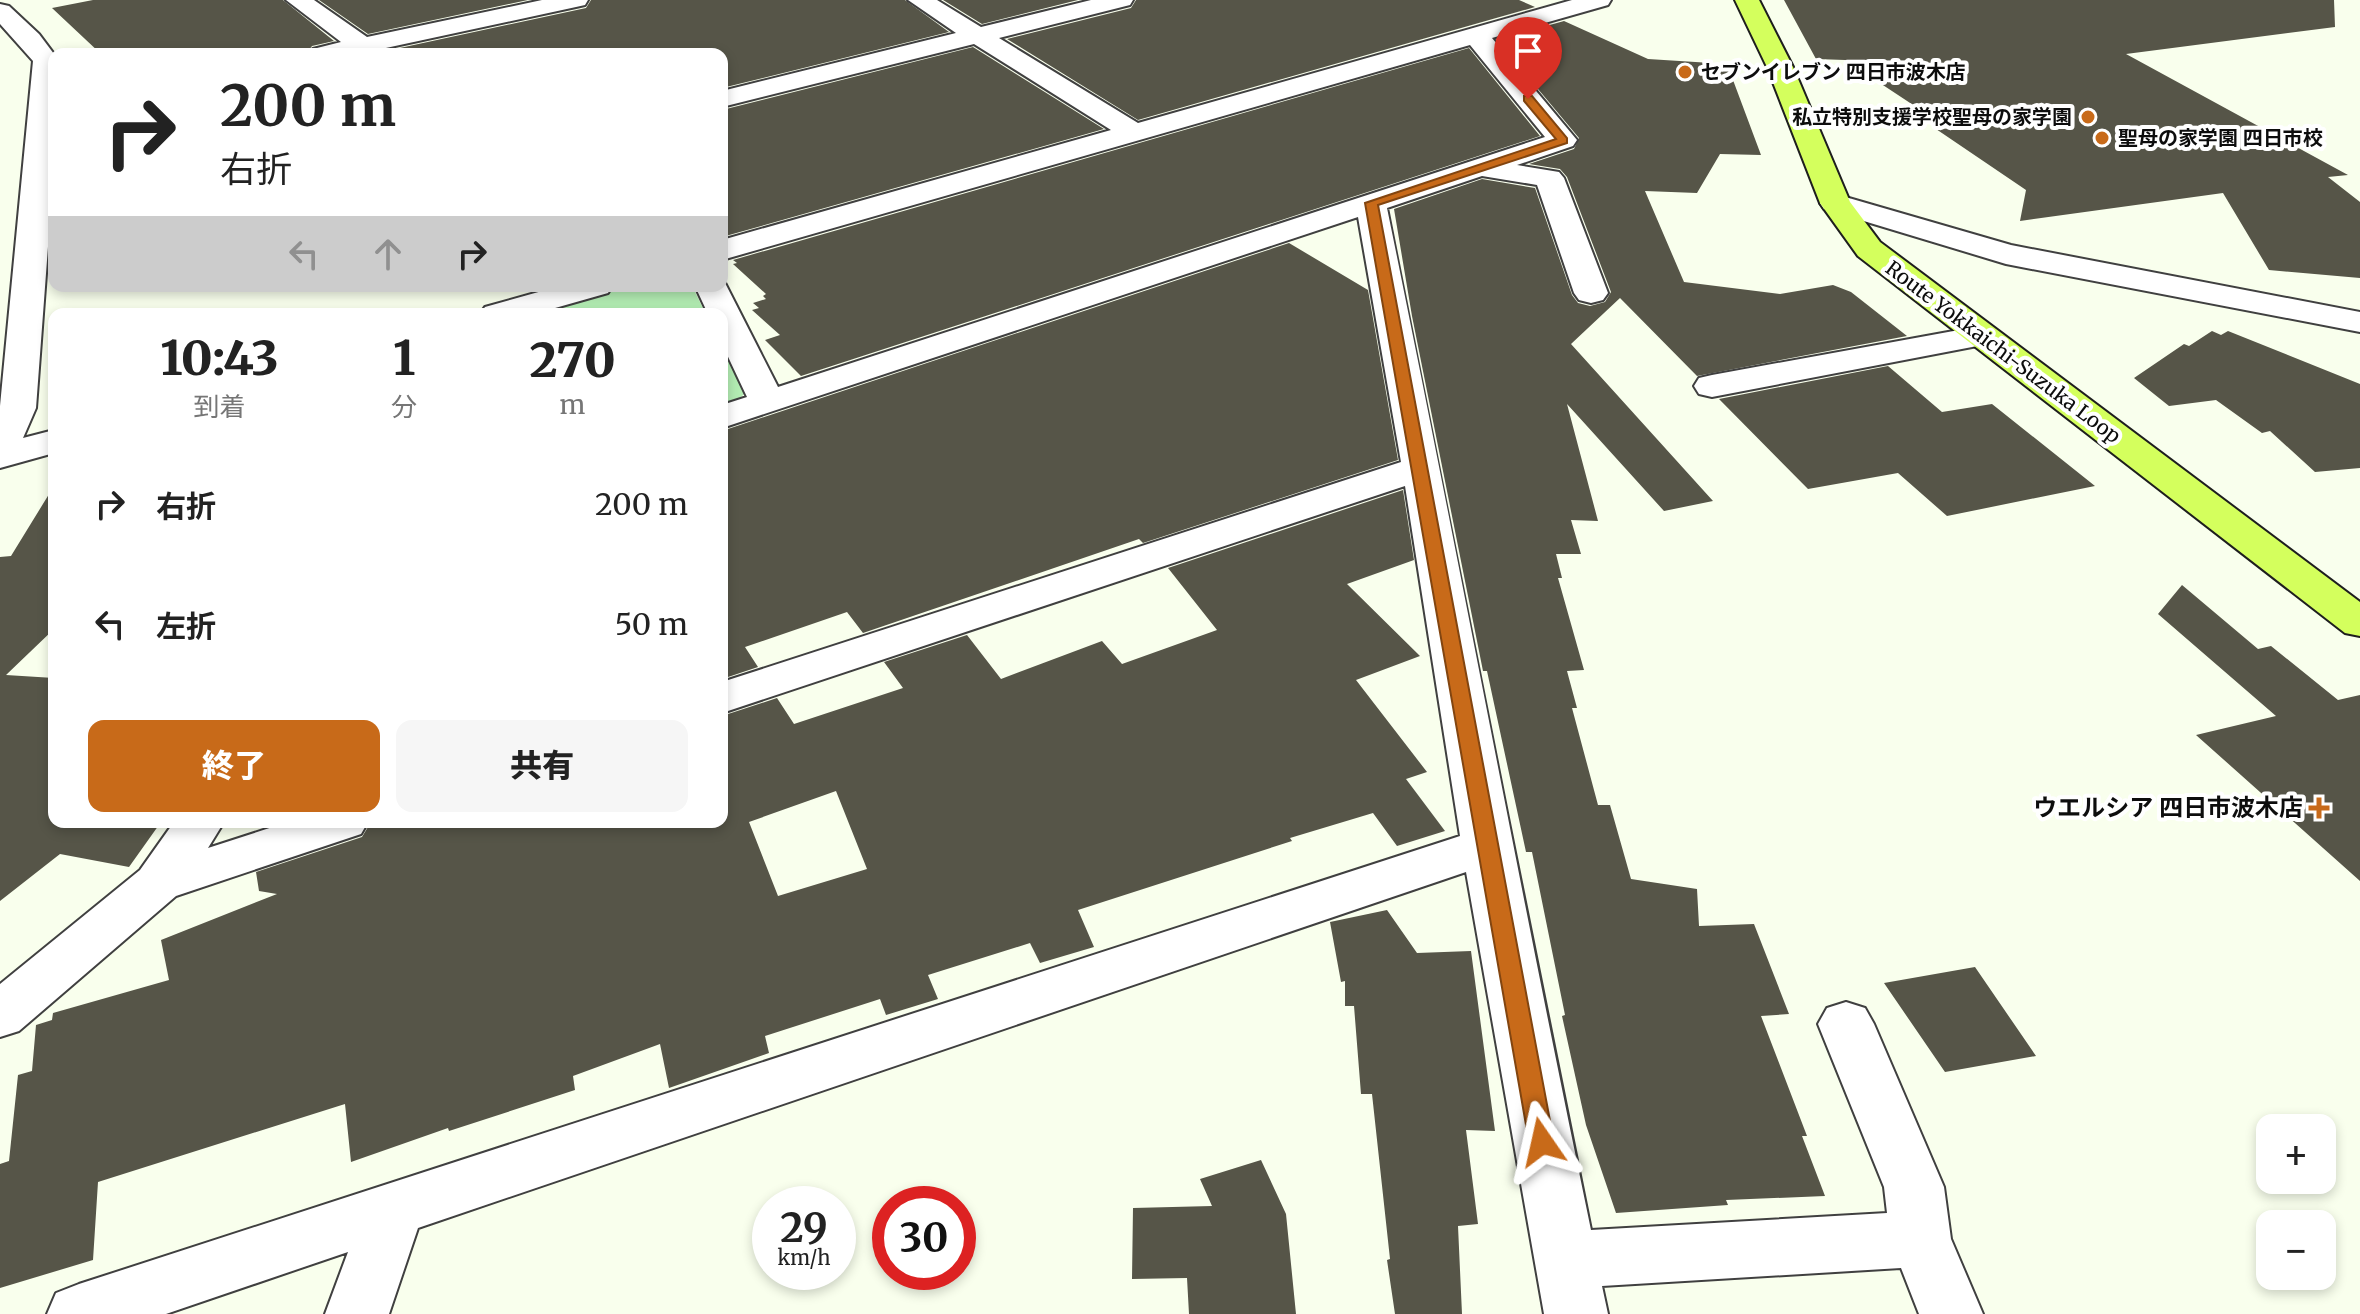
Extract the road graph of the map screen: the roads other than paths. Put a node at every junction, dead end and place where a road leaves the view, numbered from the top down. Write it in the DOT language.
graph roads {
  1 [pos="298,0"];
  2 [pos="576,0"];
  3 [pos="920,0"];
  4 [pos="1121,0"];
  5 [pos="1599,0"];
  6 [pos="1747,0"];
  7 [pos="0,11"];
  8 [pos="978,35"];
  9 [pos="1476,36"];
  10 [pos="362,45"];
  11 [pos="349,48"];
  12 [pos="48,96"];
  13 [pos="728,98"];
  14 [pos="48,120"];
  15 [pos="1135,133"];
  16 [pos="1477,168"];
  17 [pos="1371,203"];
  18 [pos="1835,203"];
  19 [pos="728,248"];
  20 [pos="28,259"];
  21 [pos="575,292"];
  22 [pos="1591,293"];
  23 [pos="518,308"];
  24 [pos="728,321"];
  25 [pos="2360,322"];
  26 [pos="1981,336"];
  27 [pos="1712,386"];
  28 [pos="768,402"];
  29 [pos="728,415"];
  30 [pos="48,443"];
  31 [pos="0,449"];
  32 [pos="0,457"];
  33 [pos="1421,468"];
  34 [pos="2360,623"];
  35 [pos="728,696"];
  36 [pos="196,828"];
  37 [pos="326,828"];
  38 [pos="1486,846"];
  39 [pos="158,883"];
  40 [pos="0,1015"];
  41 [pos="1846,1024"];
  42 [pos="395,1207"];
  43 [pos="1920,1239"];
  44 [pos="1570,1287"];
  45 [pos="79,1314"];
  46 [pos="357,1314"];
  47 [pos="1951,1314"];
  1 -- 10 [label="street"];
  2 -- 10 [label="street"];
  3 -- 8 [label="street"];
  4 -- 8 [label="street"];
  5 -- 9 [label="street"];
  6 -- 18 [label="main road, Route Yokkaichi-Suzuka Loop"];
  7 -- 12 [label="street"];
  8 -- 13 [label="street"];
  8 -- 15 [label="street"];
  9 -- 15 [label="street"];
  9 -- 16 [label="street"];
  10 -- 11 [label="street"];
  14 -- 20 [label="street"];
  15 -- 19 [label="street"];
  16 -- 17 [label="street"];
  16 -- 22 [label="street"];
  17 -- 28 [label="street"];
  17 -- 33 [label="street"];
  18 -- 25 [label="street"];
  18 -- 26 [label="main road, Route Yokkaichi-Suzuka Loop"];
  20 -- 31 [label="street"];
  21 -- 23 [label="street"];
  24 -- 28 [label="street"];
  26 -- 27 [label="street"];
  26 -- 34 [label="main road, Route Yokkaichi-Suzuka Loop"];
  28 -- 29 [label="street"];
  30 -- 32 [label="street"];
  33 -- 35 [label="street"];
  33 -- 38 [label="street"];
  36 -- 39 [label="street"];
  37 -- 39 [label="street"];
  38 -- 42 [label="street"];
  38 -- 44 [label="street"];
  39 -- 40 [label="street"];
  41 -- 43 [label="street"];
  42 -- 45 [label="street"];
  42 -- 46 [label="street"];
  43 -- 44 [label="street"];
  43 -- 47 [label="street"];
}
